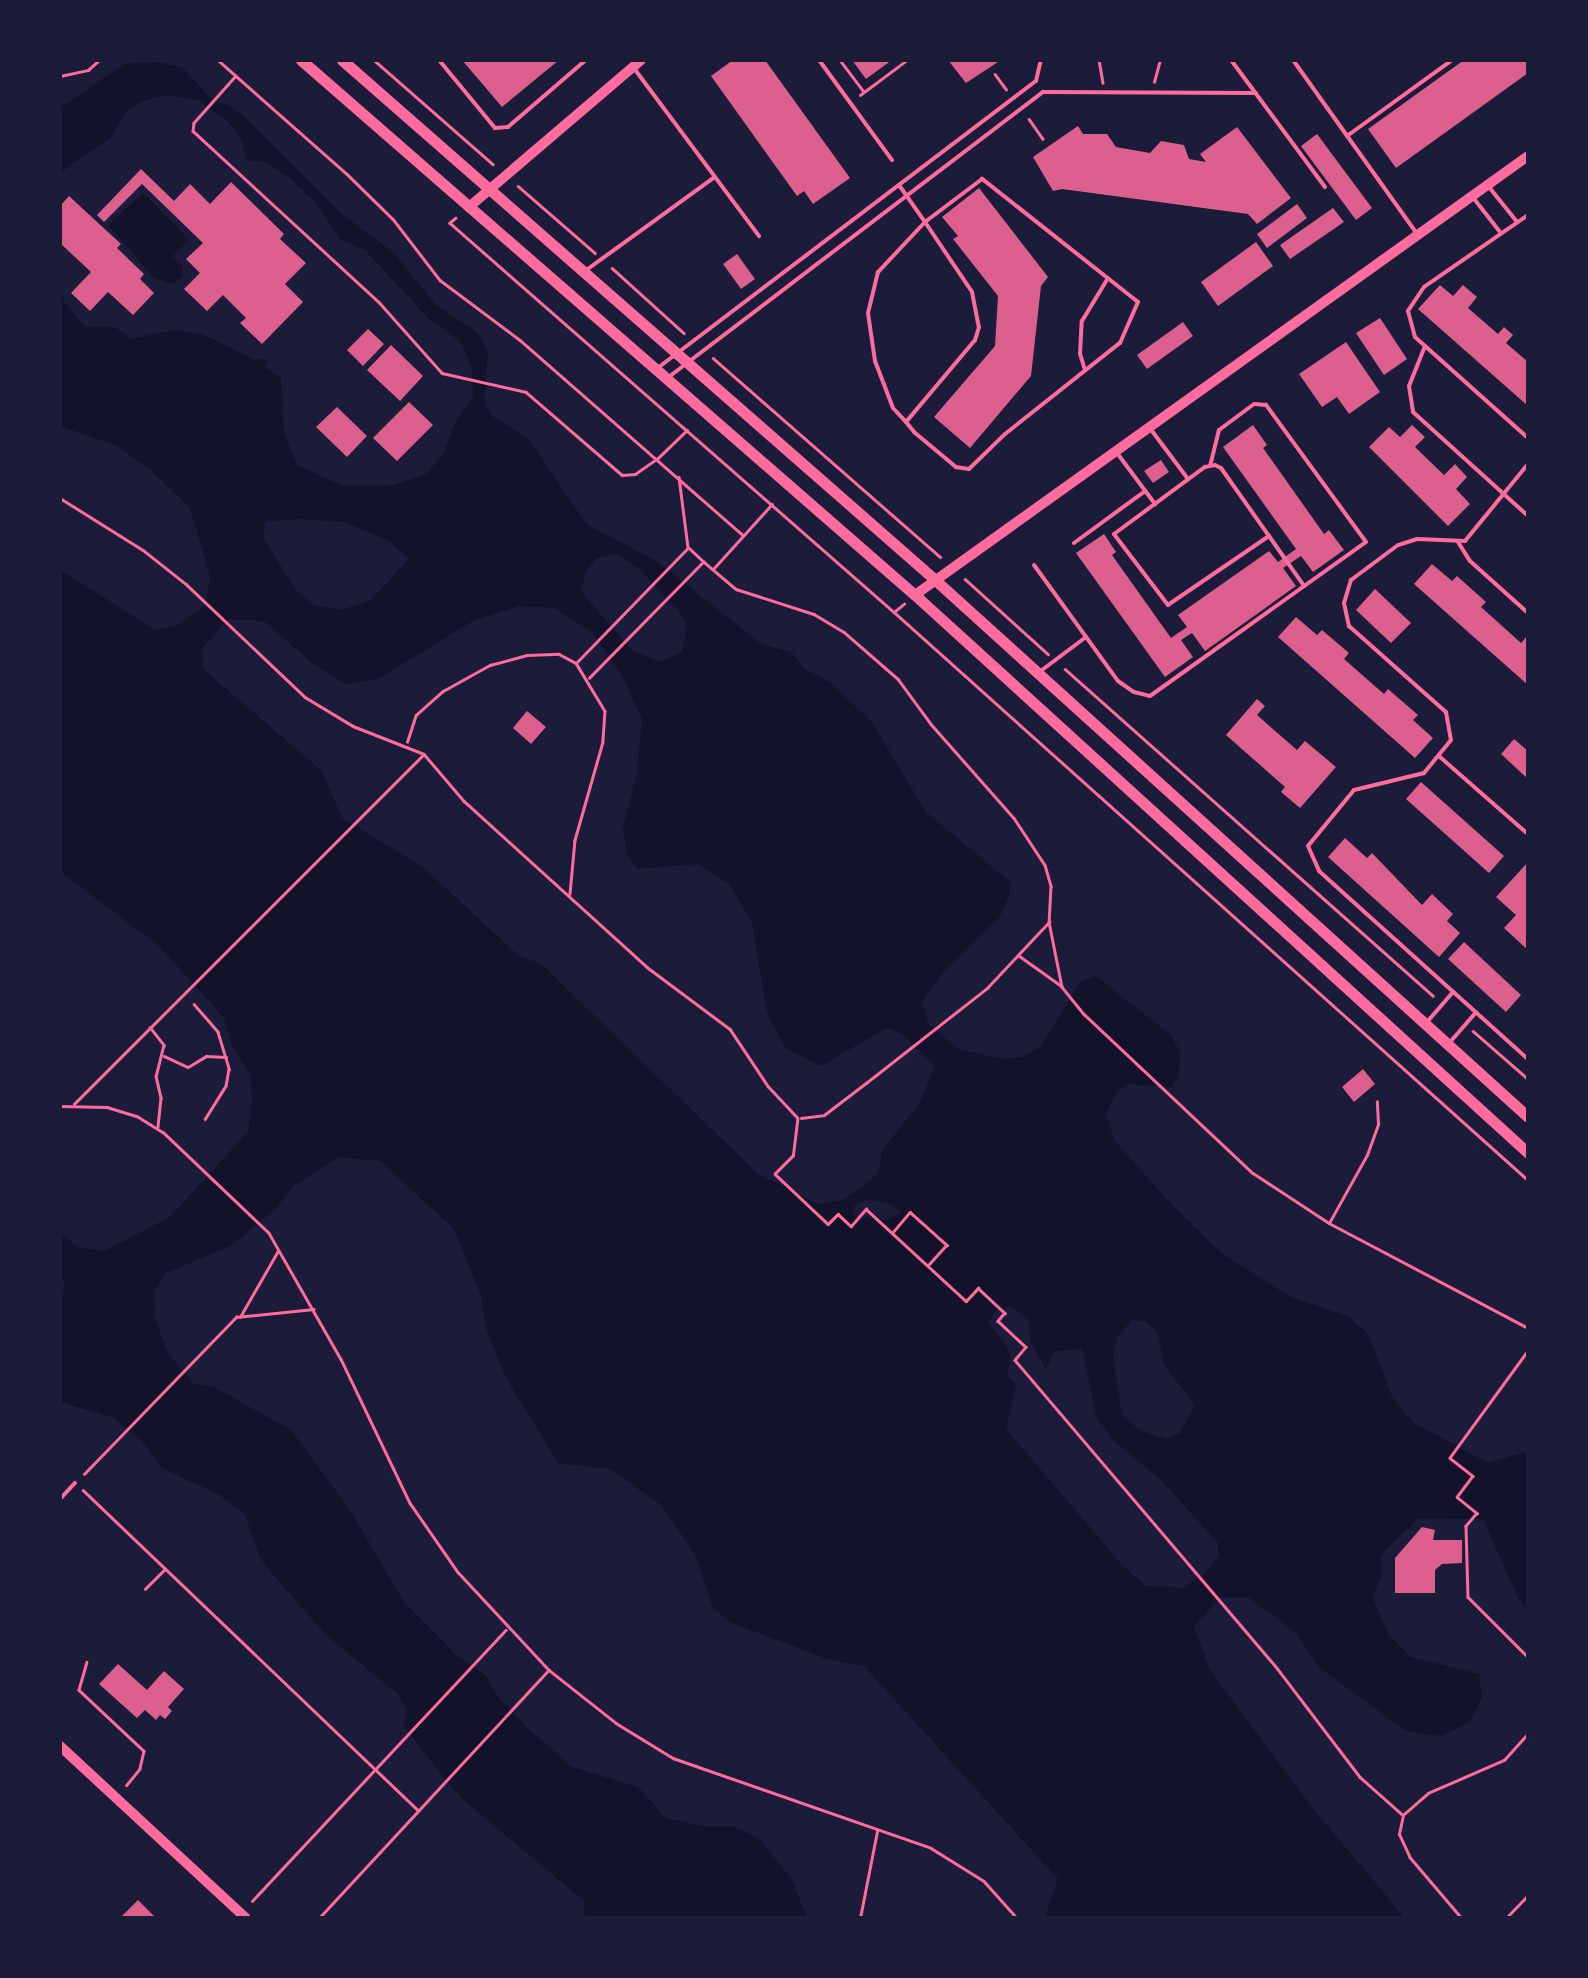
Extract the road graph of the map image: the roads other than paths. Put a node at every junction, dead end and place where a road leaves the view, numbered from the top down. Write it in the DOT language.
graph roads {
  1 [pos="301,60"];
  2 [pos="342,60"];
  3 [pos="439,60"];
  4 [pos="586,60"];
  5 [pos="819,60"];
  6 [pos="1042,60"];
  7 [pos="1232,60"];
  8 [pos="1293,60"];
  9 [pos="1452,60"];
  10 [pos="637,64"];
  11 [pos="1256,93"];
  12 [pos="1346,136"];
  13 [pos="1528,156"];
  14 [pos="892,160"];
  15 [pos="714,177"];
  16 [pos="899,185"];
  17 [pos="1488,185"];
  18 [pos="1325,188"];
  19 [pos="488,190"];
  20 [pos="907,196"];
  21 [pos="1472,196"];
  22 [pos="469,207"];
  23 [pos="1528,215"];
  24 [pos="925,222"];
  25 [pos="1517,222"];
  26 [pos="1501,234"];
  27 [pos="1418,235"];
  28 [pos="758,236"];
  29 [pos="583,273"];
  30 [pos="1108,278"];
  31 [pos="720,319"];
  32 [pos="730,330"];
  33 [pos="1426,346"];
  34 [pos="675,354"];
  35 [pos="686,364"];
  36 [pos="655,369"];
  37 [pos="1085,371"];
  38 [pos="666,379"];
  39 [pos="906,422"];
  40 [pos="1148,425"];
  41 [pos="1528,438"];
  42 [pos="1114,450"];
  43 [pos="1528,464"];
  44 [pos="1210,465"];
  45 [pos="1188,479"];
  46 [pos="1145,491"];
  47 [pos="1504,496"];
  48 [pos="1154,504"];
  49 [pos="1528,516"];
  50 [pos="1269,536"];
  51 [pos="1458,542"];
  52 [pos="1074,543"];
  53 [pos="1034,565"];
  54 [pos="933,578"];
  55 [pos="1304,586"];
  56 [pos="915,595"];
  57 [pos="1528,613"];
  58 [pos="1086,637"];
  59 [pos="1038,673"];
  60 [pos="1440,757"];
  61 [pos="1528,834"];
  62 [pos="1454,992"];
  63 [pos="1476,1012"];
  64 [pos="1425,1024"];
  65 [pos="1448,1044"];
  66 [pos="1528,1059"];
  67 [pos="1528,1117"];
  68 [pos="1528,1153"];
  69 [pos="75,1483"];
  70 [pos="60,1499"];
  71 [pos="60,1746"];
  72 [pos="243,1915"];
  1 -- 22 [label="main road"];
  2 -- 19 [label="main road"];
  3 -- 4 [label="lane"];
  5 -- 14 [label="lane"];
  6 -- 16 [label="lane"];
  7 -- 11 [label="lane"];
  8 -- 12 [label="lane"];
  9 -- 12 [label="lane"];
  10 -- 15 [label="lane"];
  10 -- 19 [label="street"];
  11 -- 18 [label="lane"];
  11 -- 20 [label="lane"];
  12 -- 27 [label="lane"];
  13 -- 17 [label="street"];
  15 -- 28 [label="lane"];
  15 -- 29 [label="lane"];
  16 -- 20 [label="lane"];
  16 -- 31 [label="lane"];
  17 -- 21 [label="street"];
  17 -- 25 [label="lane"];
  19 -- 22 [label="street"];
  19 -- 29 [label="main road"];
  20 -- 24 [label="lane"];
  20 -- 32 [label="lane"];
  21 -- 26 [label="lane"];
  21 -- 27 [label="street"];
  22 -- 36 [label="main road"];
  23 -- 25 [label="lane"];
  24 -- 30 [label="lane"];
  24 -- 39 [label="lane"];
  24 -- 39 [label="lane"];
  25 -- 26 [label="lane"];
  26 -- 33 [label="lane"];
  27 -- 40 [label="street"];
  29 -- 34 [label="main road"];
  30 -- 37 [label="lane"];
  30 -- 37 [label="lane"];
  31 -- 32 [label="lane"];
  31 -- 34 [label="lane"];
  32 -- 35 [label="lane"];
  33 -- 41 [label="lane"];
  33 -- 47 [label="lane"];
  34 -- 35 [label="main road"];
  34 -- 36 [label="lane"];
  35 -- 38 [label="lane"];
  35 -- 54 [label="main road"];
  36 -- 38 [label="main road"];
  37 -- 39 [label="lane"];
  38 -- 56 [label="main road"];
  40 -- 42 [label="street"];
  40 -- 45 [label="lane"];
  42 -- 46 [label="lane"];
  42 -- 54 [label="street"];
  43 -- 47 [label="lane"];
  44 -- 45 [label="lane"];
  44 -- 50 [label="lane"];
  44 -- 55 [label="lane"];
  45 -- 48 [label="lane"];
  46 -- 48 [label="lane"];
  46 -- 52 [label="lane"];
  47 -- 49 [label="lane"];
  47 -- 51 [label="lane"];
  48 -- 50 [label="lane"];
  50 -- 55 [label="lane"];
  51 -- 57 [label="lane"];
  51 -- 60 [label="lane"];
  53 -- 58 [label="lane"];
  54 -- 56 [label="street"];
  54 -- 59 [label="main road"];
  55 -- 58 [label="lane"];
  56 -- 68 [label="main road"];
  58 -- 59 [label="lane"];
  59 -- 64 [label="main road"];
  60 -- 61 [label="lane"];
  60 -- 62 [label="lane"];
  62 -- 63 [label="lane"];
  62 -- 64 [label="lane"];
  63 -- 65 [label="lane"];
  63 -- 66 [label="lane"];
  64 -- 65 [label="main road"];
  65 -- 67 [label="main road"];
  69 -- 70 [label="lane"];
  71 -- 72 [label="street"];
}
